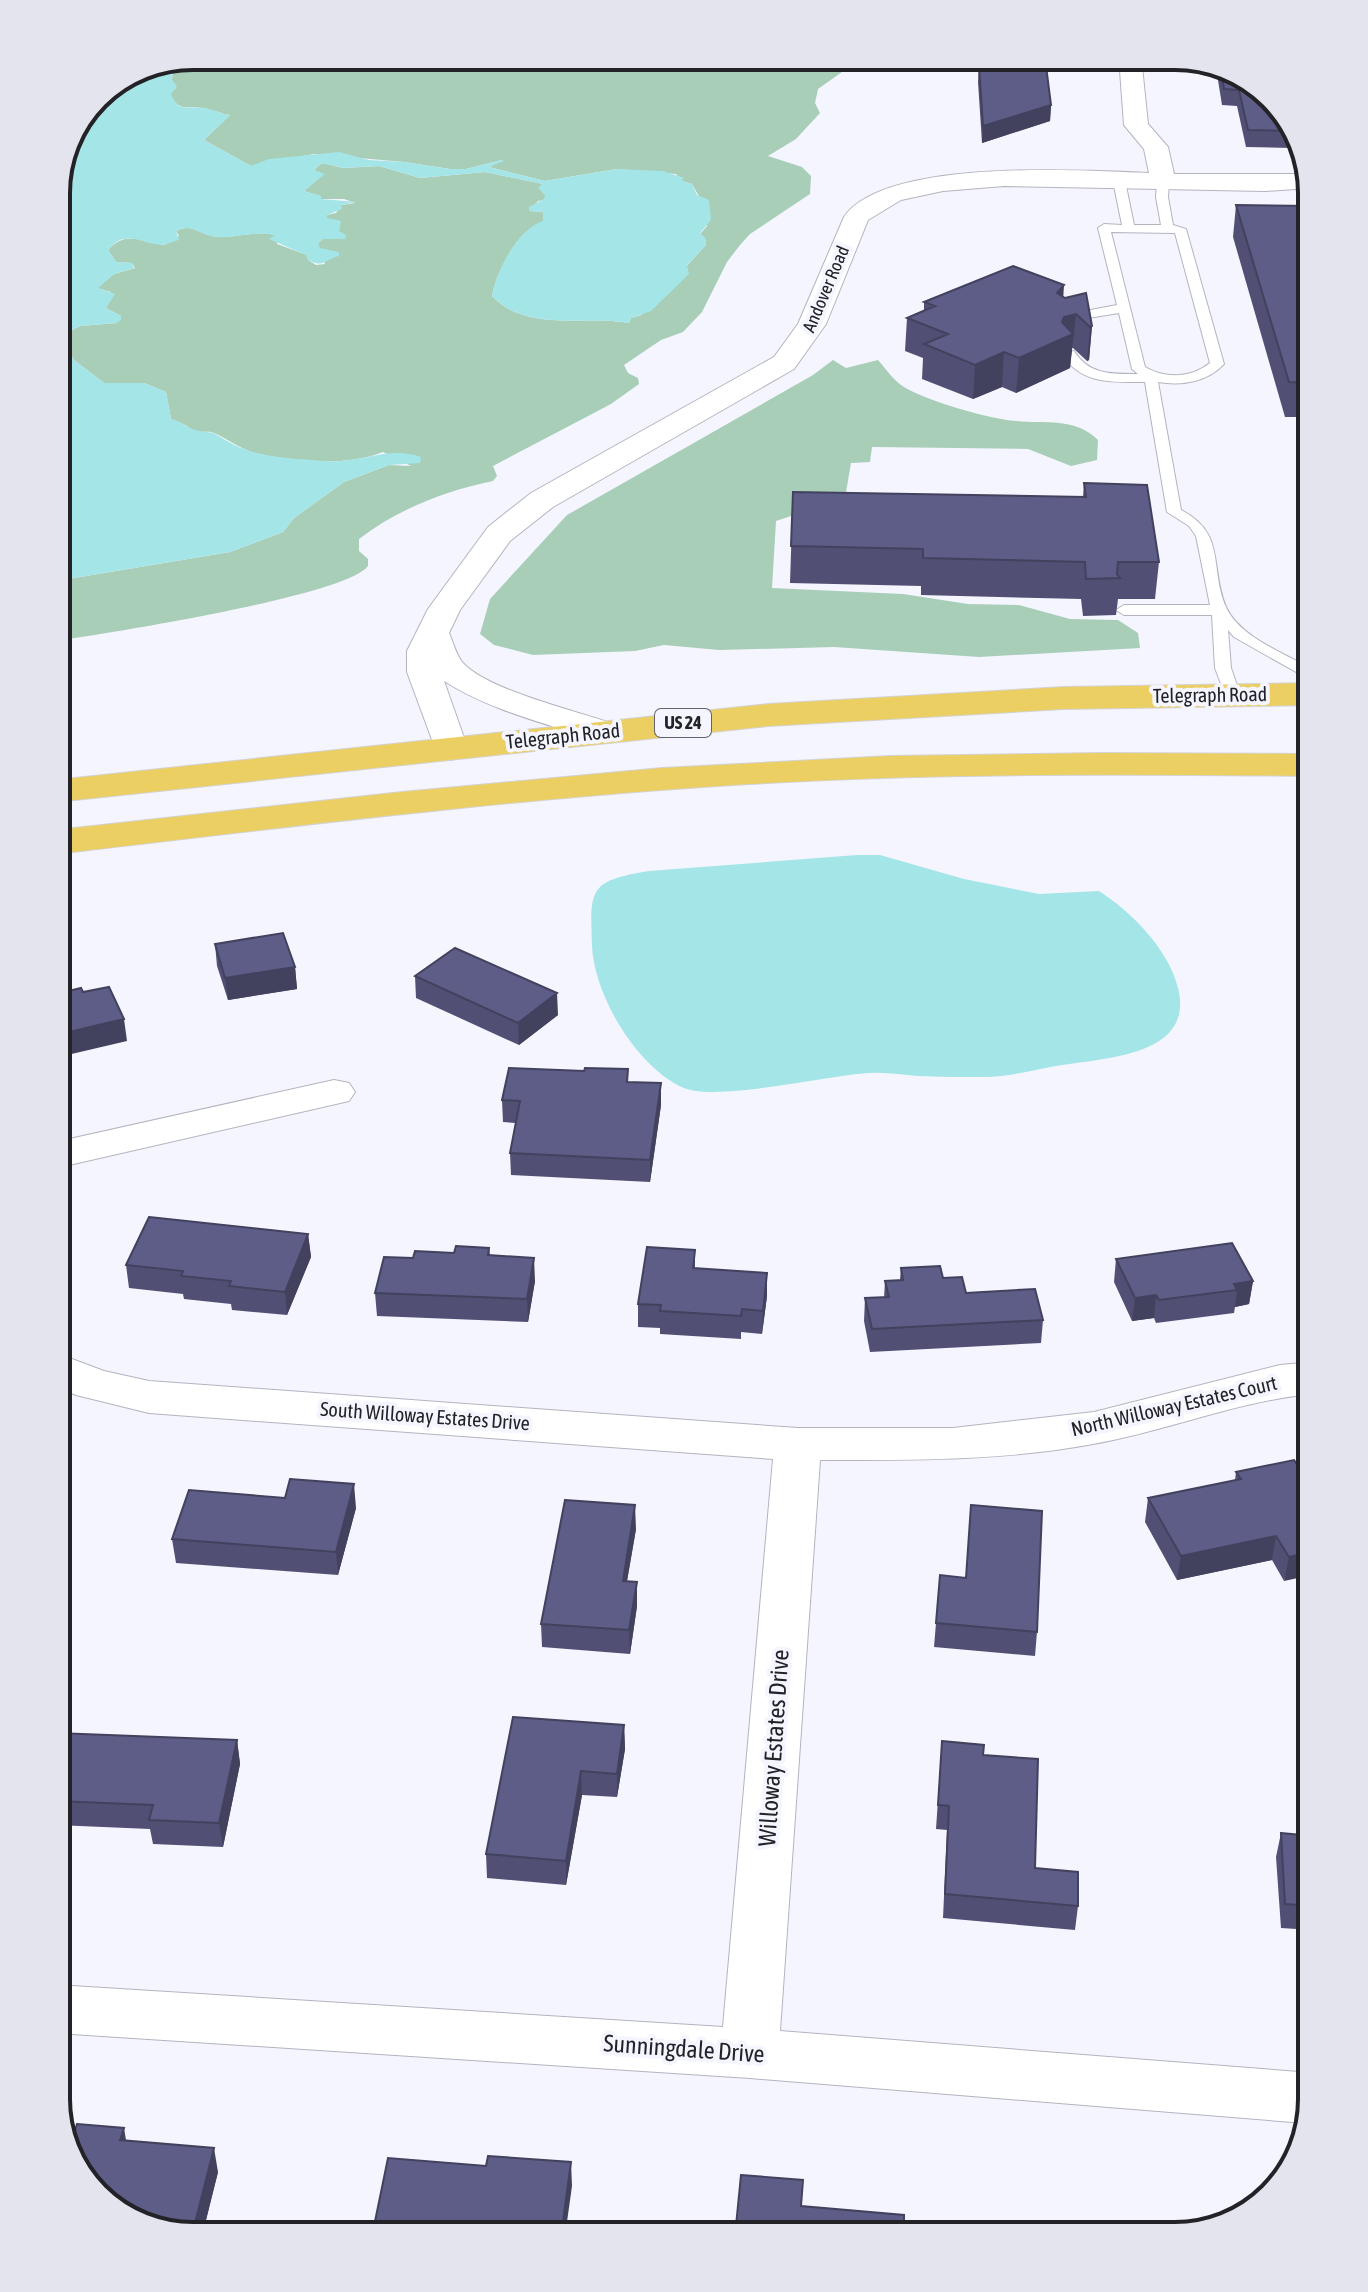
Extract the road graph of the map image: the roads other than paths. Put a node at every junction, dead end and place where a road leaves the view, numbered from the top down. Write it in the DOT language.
graph roads {
  1 [pos="1129,70"];
  2 [pos="1122,150"];
  3 [pos="1163,182"];
  4 [pos="1297,182"];
  5 [pos="1129,228"];
  6 [pos="1168,229"];
  7 [pos="1124,308"];
  8 [pos="1064,325"];
  9 [pos="1069,354"];
  10 [pos="1151,378"];
  11 [pos="1124,610"];
  12 [pos="1219,610"];
  13 [pos="434,635"];
  14 [pos="1298,668"];
  15 [pos="1232,694"];
  16 [pos="1298,694"];
  17 [pos="601,731"];
  18 [pos="450,749"];
  19 [pos="1228,764"];
  20 [pos="1298,765"];
  21 [pos="70,790"];
  22 [pos="70,840"];
  23 [pos="334,1092"];
  24 [pos="70,1152"];
  25 [pos="70,1374"];
  26 [pos="1298,1379"];
  27 [pos="798,1444"];
  28 [pos="70,2010"];
  29 [pos="750,2053"];
  30 [pos="1298,2097"];
  1 -- 2 [label="street"];
  2 -- 3 [label="street, Andover Road"];
  2 -- 3 [label="street"];
  2 -- 5 [label="lane"];
  2 -- 13 [label="street, Andover Road"];
  3 -- 4 [label="street, Andover Road"];
  3 -- 6 [label="lane"];
  5 -- 6 [label="lane"];
  5 -- 7 [label="lane"];
  6 -- 10 [label="lane"];
  7 -- 8 [label="lane"];
  7 -- 10 [label="lane"];
  9 -- 10 [label="lane"];
  10 -- 12 [label="lane"];
  11 -- 12 [label="lane"];
  12 -- 14 [label="lane"];
  12 -- 15 [label="lane"];
  13 -- 17 [label="street"];
  13 -- 18 [label="street, Andover Road"];
  15 -- 16 [label="highway, Telegraph Road / US 24"];
  15 -- 17 [label="highway, Telegraph Road / US 24"];
  15 -- 19 [label="highway"];
  17 -- 18 [label="highway, Telegraph Road / US 24"];
  18 -- 21 [label="highway, Telegraph Road / US 24"];
  19 -- 20 [label="highway"];
  19 -- 22 [label="highway"];
  23 -- 24 [label="street"];
  25 -- 27 [label="street, South Willoway Estates Drive"];
  26 -- 27 [label="street, North Willoway Estates Court"];
  27 -- 29 [label="street, Willoway Estates Drive"];
  28 -- 29 [label="street, Sunningdale Drive"];
  29 -- 30 [label="street, Sunningdale Drive"];
}
